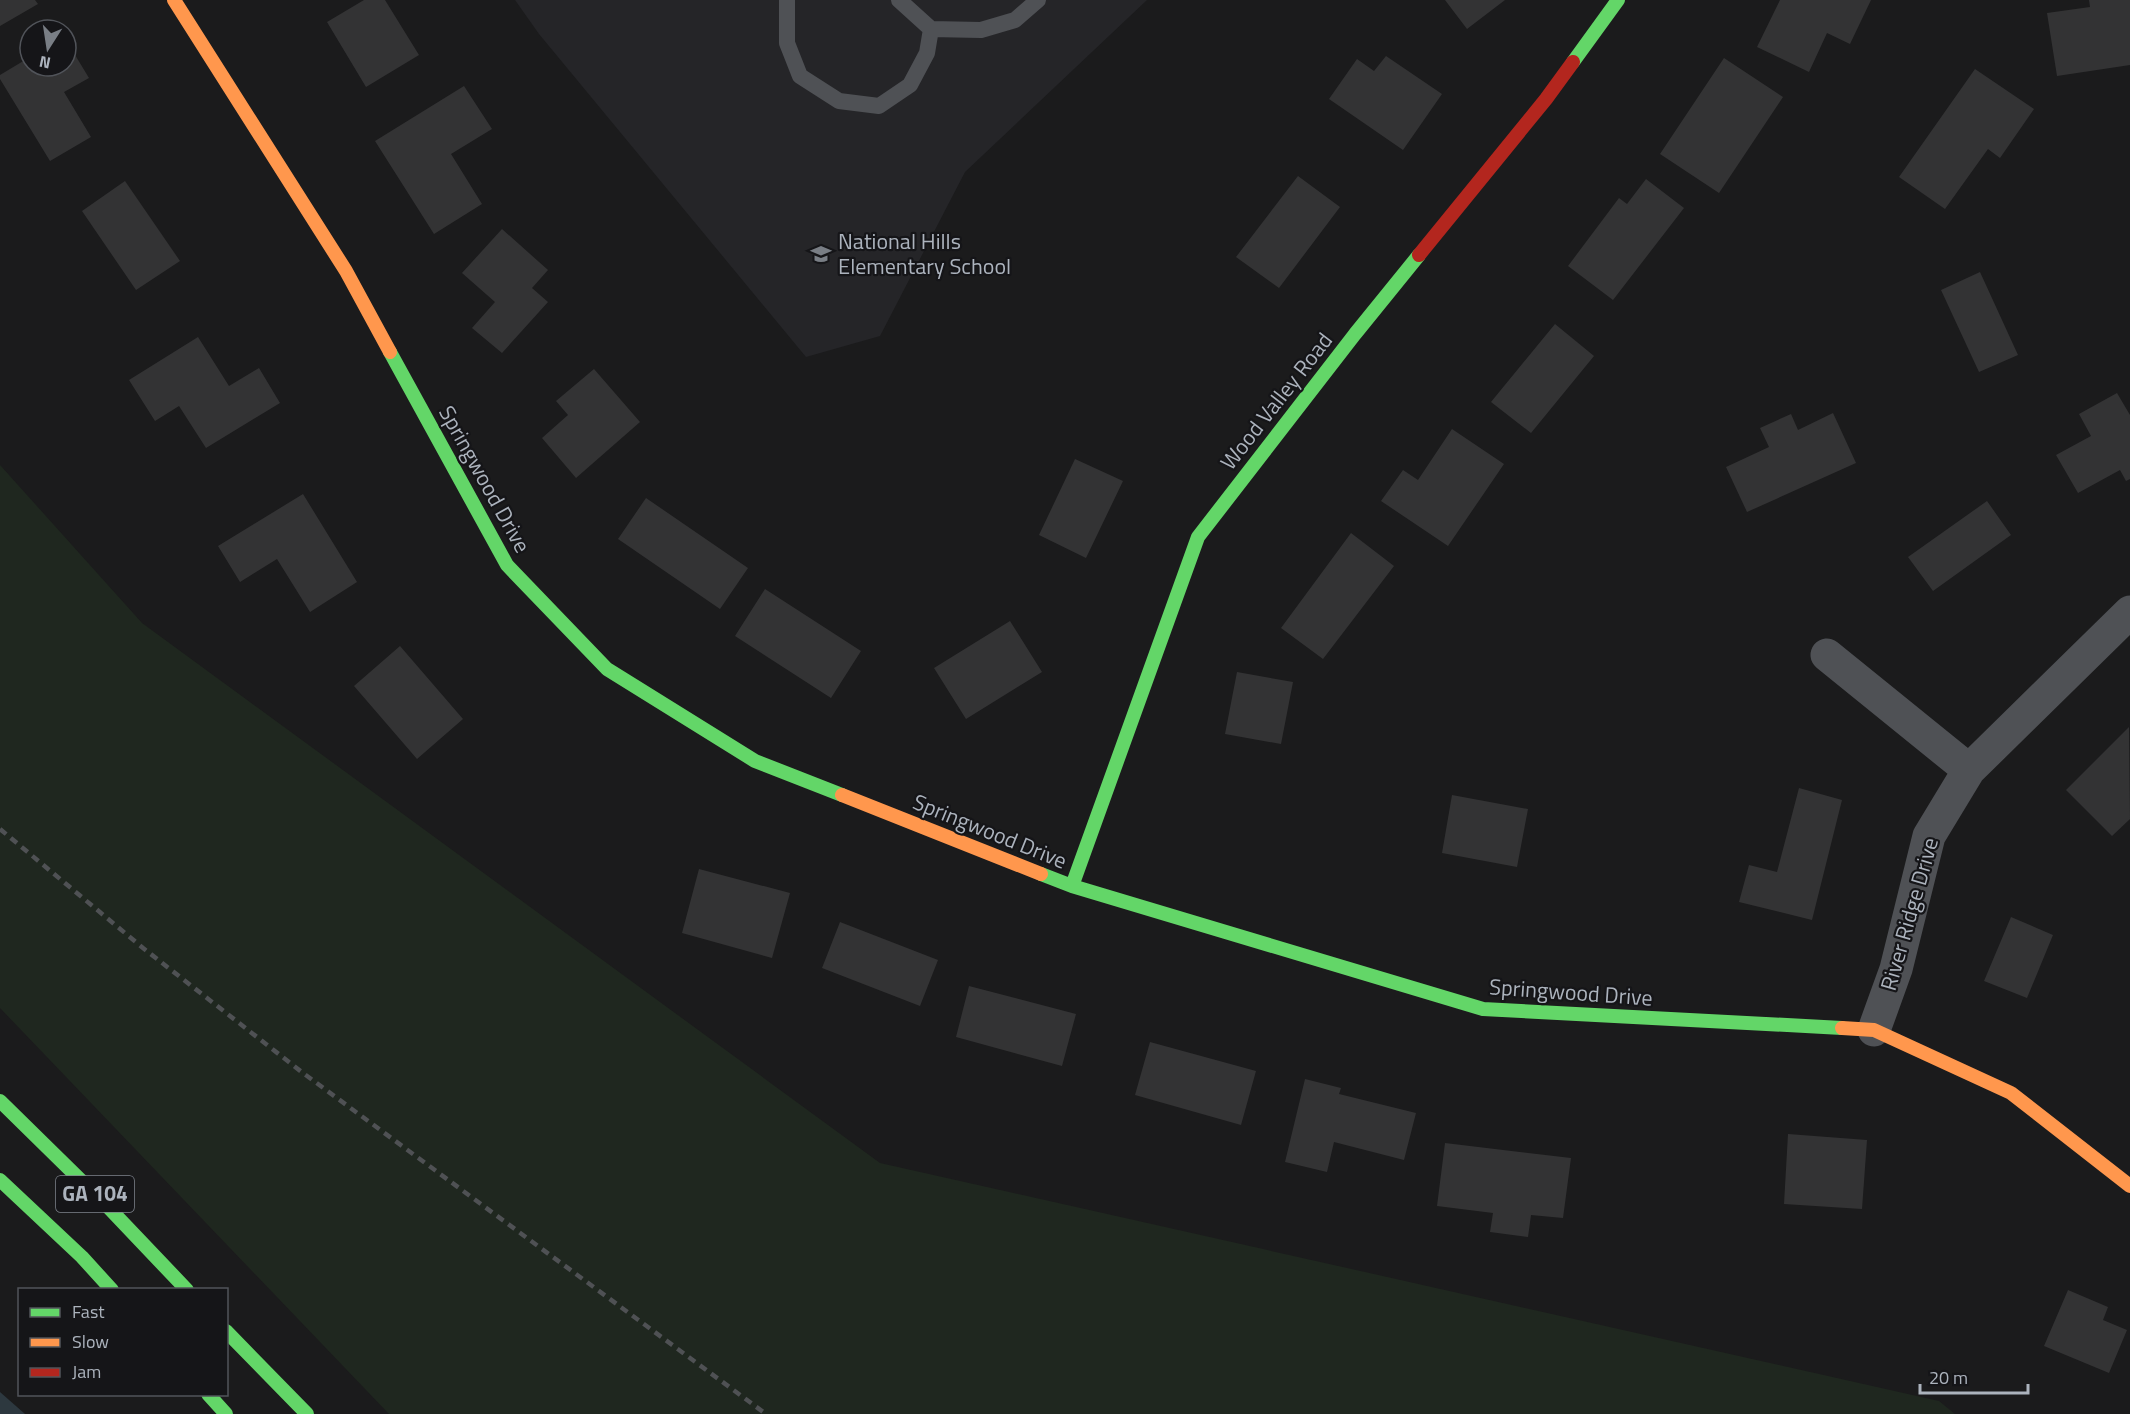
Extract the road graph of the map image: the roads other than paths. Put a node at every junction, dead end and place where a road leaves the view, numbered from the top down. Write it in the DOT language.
graph roads {
  1 [pos="174,0"];
  2 [pos="787,0"];
  3 [pos="899,0"];
  4 [pos="1038,0"];
  5 [pos="1618,0"];
  6 [pos="931,29"];
  7 [pos="2130,612"];
  8 [pos="1827,655"];
  9 [pos="1969,770"];
  10 [pos="1072,886"];
  11 [pos="1874,1030"];
  12 [pos="0,1101"];
  13 [pos="0,1180"];
  14 [pos="2130,1186"];
  15 [pos="110,1288"];
  16 [pos="185,1288"];
  17 [pos="228,1332"];
  18 [pos="209,1396"];
  19 [pos="224,1412"];
  20 [pos="307,1414"];
  1 -- 10 [label="street, Springwood Drive"];
  2 -- 6 [label="lane"];
  3 -- 6 [label="lane"];
  4 -- 6 [label="lane"];
  5 -- 10 [label="street, Wood Valley Road"];
  7 -- 9 [label="street, River Ridge Drive"];
  8 -- 9 [label="street"];
  9 -- 11 [label="street, River Ridge Drive"];
  10 -- 11 [label="street, Springwood Drive"];
  11 -- 14 [label="street, Springwood Drive"];
  12 -- 16 [label="street, GA 104"];
  13 -- 15 [label="street, GA 104"];
  17 -- 20 [label="street"];
  18 -- 19 [label="street"];
}
